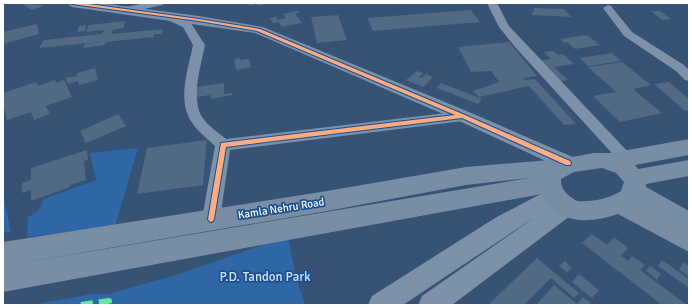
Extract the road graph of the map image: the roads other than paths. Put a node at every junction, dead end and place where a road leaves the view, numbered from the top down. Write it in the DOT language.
graph roads {
  1 [pos="72,3"];
  2 [pos="492,3"];
  3 [pos="608,8"];
  4 [pos="163,9"];
  5 [pos="689,77"];
  6 [pos="463,116"];
  7 [pos="223,145"];
  8 [pos="689,147"];
  9 [pos="619,159"];
  10 [pos="689,168"];
  11 [pos="559,183"];
  12 [pos="629,191"];
  13 [pos="211,219"];
  14 [pos="689,223"];
  15 [pos="689,240"];
  16 [pos="3,254"];
  17 [pos="3,278"];
  18 [pos="381,305"];
  19 [pos="431,305"];
  1 -- 4 [label="street"];
  2 -- 9 [label="street"];
  3 -- 5 [label="street"];
  4 -- 6 [label="street"];
  4 -- 7 [label="street"];
  6 -- 7 [label="street"];
  6 -- 11 [label="street"];
  7 -- 13 [label="street"];
  8 -- 9 [label="main road"];
  9 -- 11 [label="main road"];
  9 -- 12 [label="main road"];
  10 -- 12 [label="main road"];
  11 -- 12 [label="main road"];
  11 -- 13 [label="main road, Kamla Nehru Road"];
  11 -- 17 [label="main road, Kamla Nehru Road"];
  11 -- 18 [label="street"];
  11 -- 19 [label="street"];
  12 -- 14 [label="main road"];
  12 -- 15 [label="main road"];
  13 -- 16 [label="main road, Kamla Nehru Road"];
}
